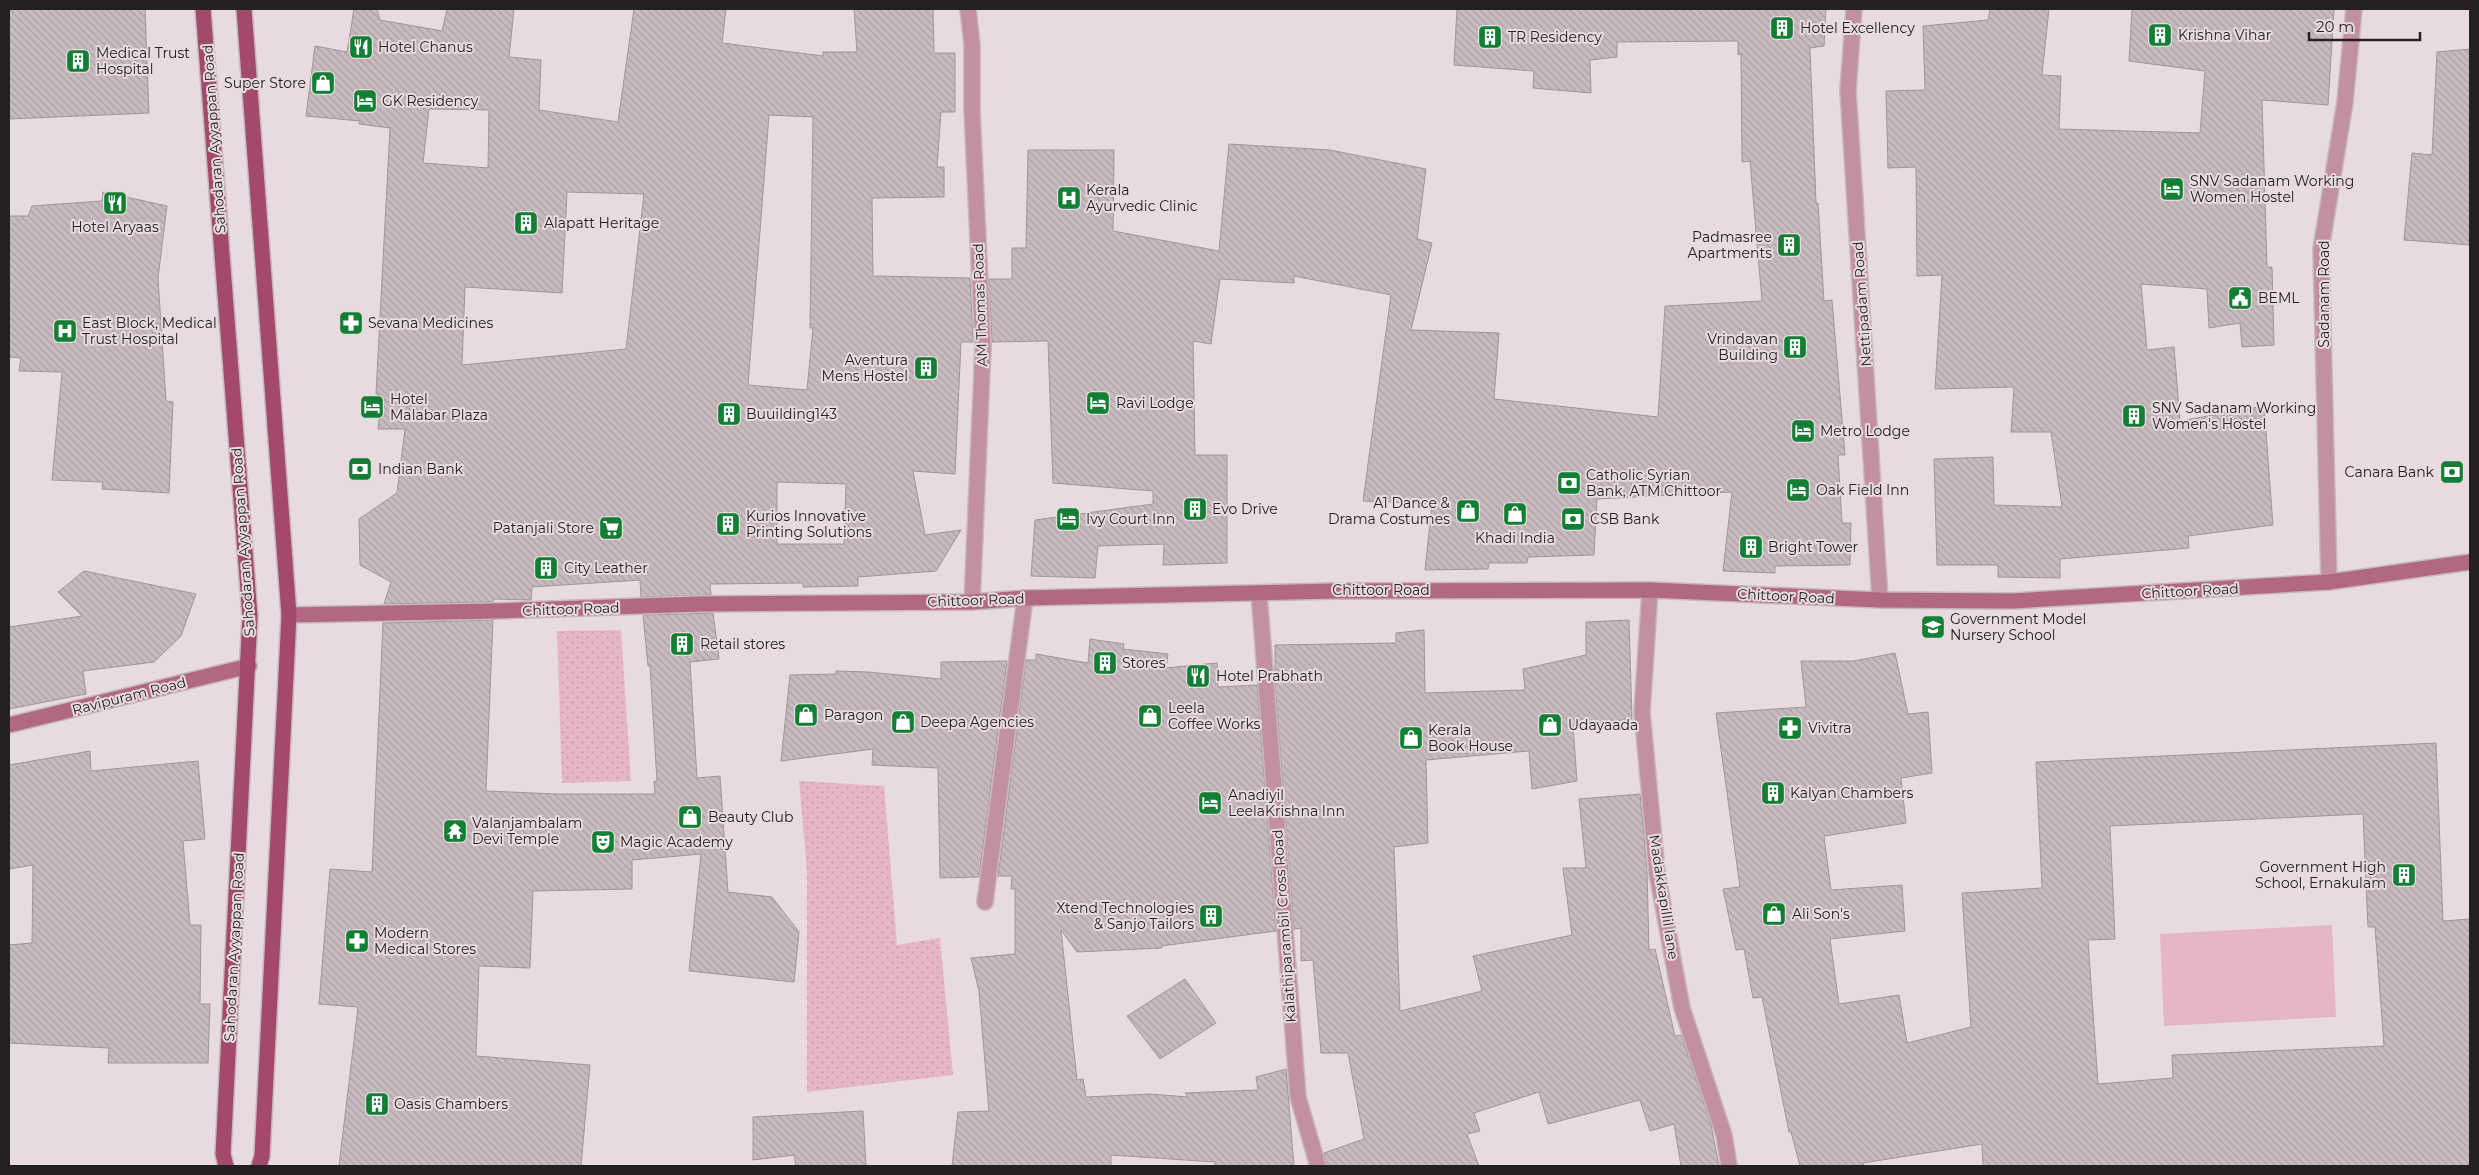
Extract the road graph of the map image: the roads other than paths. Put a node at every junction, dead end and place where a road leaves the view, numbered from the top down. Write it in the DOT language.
graph roads {
  1 [pos="204,9"];
  2 [pos="244,9"];
  3 [pos="968,9"];
  4 [pos="1854,9"];
  5 [pos="2354,9"];
  6 [pos="2470,562"];
  7 [pos="2329,582"];
  8 [pos="1650,590"];
  9 [pos="1258,593"];
  10 [pos="1025,598"];
  11 [pos="1880,600"];
  12 [pos="972,602"];
  13 [pos="289,615"];
  14 [pos="249,666"];
  15 [pos="9,725"];
  16 [pos="985,902"];
  17 [pos="226,1166"];
  18 [pos="259,1166"];
  19 [pos="1318,1166"];
  20 [pos="1730,1166"];
  1 -- 14 [label="main road, Sahodaran Ayyappan Road"];
  2 -- 13 [label="main road"];
  3 -- 12 [label="street, AM Thomas Road"];
  4 -- 11 [label="street, Nettipadam Road"];
  5 -- 7 [label="street, Sadanam Road"];
  6 -- 7 [label="main road, Chittoor Road"];
  7 -- 11 [label="main road, Chittoor Road"];
  8 -- 9 [label="main road, Chittoor Road"];
  8 -- 11 [label="main road, Chittoor Road"];
  8 -- 20 [label="street, Madakkapillil lane"];
  9 -- 10 [label="main road, Chittoor Road"];
  9 -- 19 [label="street, Kalathiparambil Cross Road"];
  10 -- 12 [label="main road, Chittoor Road"];
  10 -- 16 [label="street"];
  12 -- 13 [label="main road, Chittoor Road"];
  13 -- 18 [label="main road"];
  14 -- 15 [label="main road, Ravipuram Road"];
  14 -- 17 [label="main road, Sahodaran Ayyappan Road"];
}
